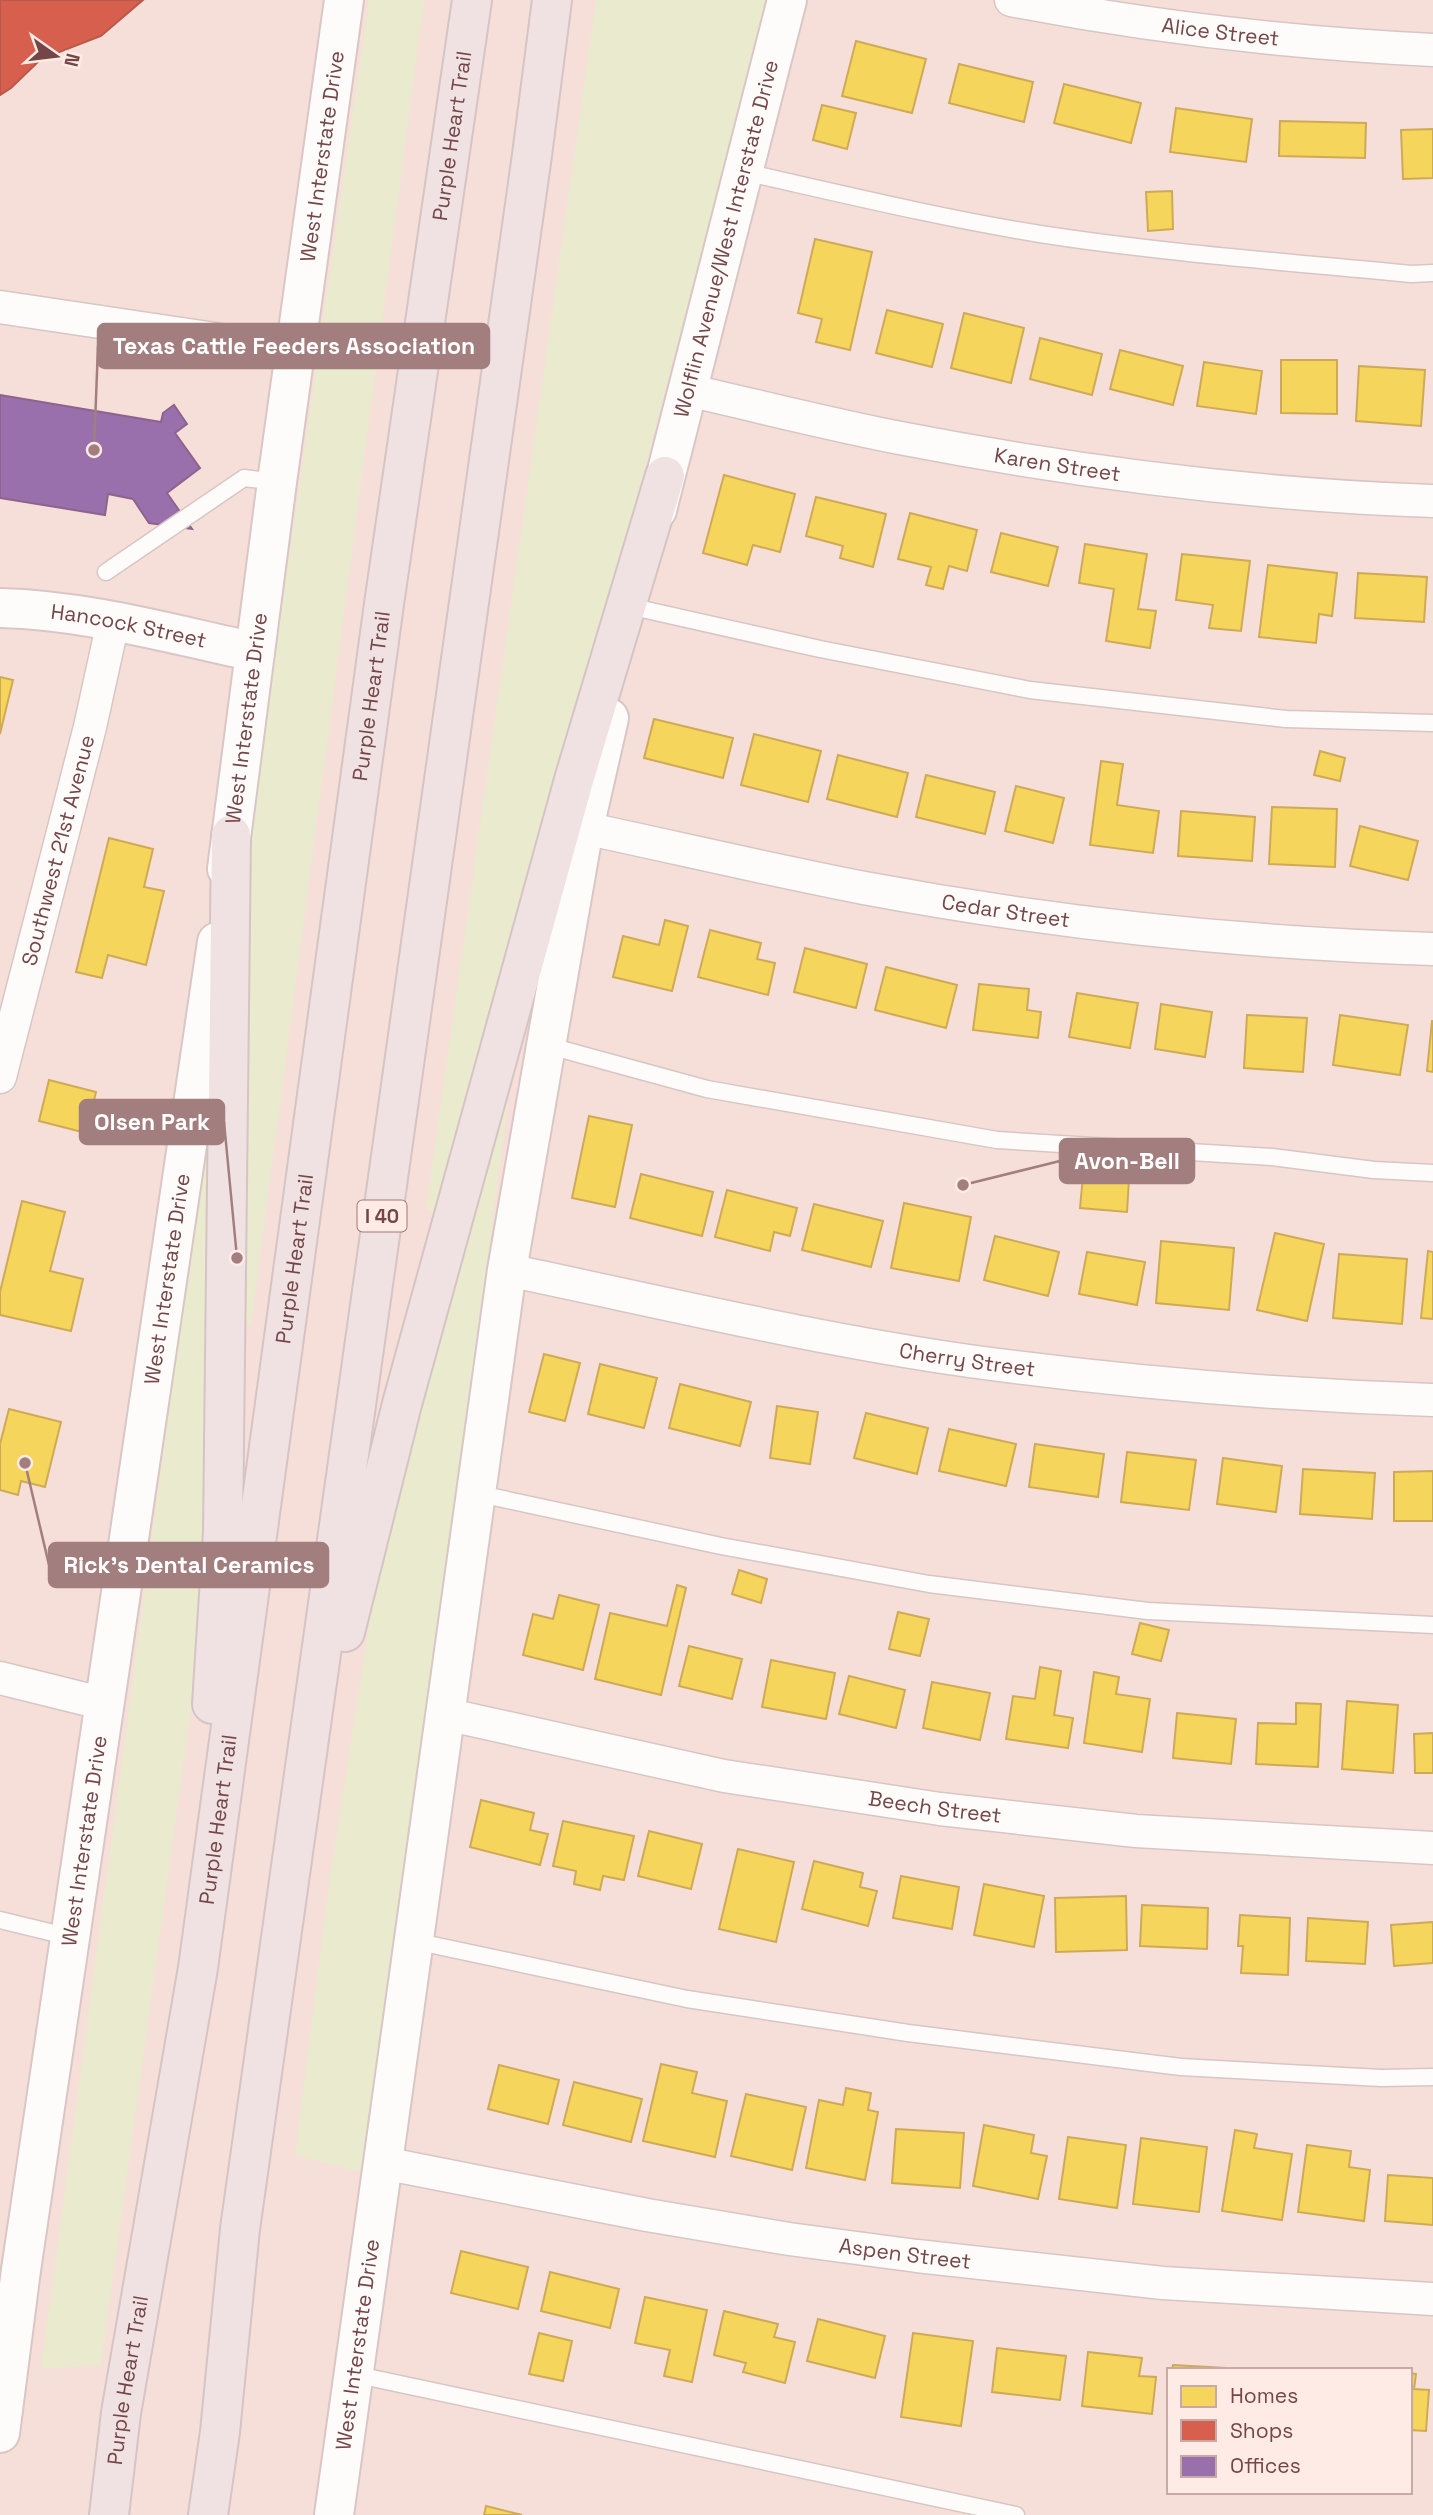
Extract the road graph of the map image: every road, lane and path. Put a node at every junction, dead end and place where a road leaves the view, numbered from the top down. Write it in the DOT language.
graph roads {
  1 [pos="344,0"];
  2 [pos="472,0"];
  3 [pos="552,0"];
  4 [pos="787,0"];
  5 [pos="1011,0"];
  6 [pos="1433,50"];
  7 [pos="744,172"];
  8 [pos="1433,274"];
  9 [pos="0,307"];
  10 [pos="295,351"];
  11 [pos="687,390"];
  12 [pos="665,476"];
  13 [pos="277,482"];
  14 [pos="1433,501"];
  15 [pos="106,572"];
  16 [pos="633,607"];
  17 [pos="0,608"];
  18 [pos="113,622"];
  19 [pos="255,652"];
  20 [pos="1433,723"];
  21 [pos="584,828"];
  22 [pos="231,835"];
  23 [pos="1433,948"];
  24 [pos="546,1045"];
  25 [pos="0,1077"];
  26 [pos="1433,1173"];
  27 [pos="507,1270"];
  28 [pos="1433,1400"];
  29 [pos="475,1493"];
  30 [pos="1433,1625"];
  31 [pos="0,1678"];
  32 [pos="105,1704"];
  33 [pos="445,1714"];
  34 [pos="298,1813"];
  35 [pos="1433,1848"];
  36 [pos="0,1920"];
  37 [pos="70,1937"];
  38 [pos="414,1941"];
  39 [pos="198,1968"];
  40 [pos="1433,2077"];
  41 [pos="383,2163"];
  42 [pos="1433,2299"];
  43 [pos="353,2374"];
  44 [pos="0,2432"];
  45 [pos="109,2515"];
  46 [pos="208,2515"];
  47 [pos="334,2515"];
  48 [pos="1016,2515"];
  1 -- 10 [label="main road, West Interstate Drive"];
  2 -- 39 [label="highway, Purple Heart Trail"];
  3 -- 34 [label="highway, I 40"];
  4 -- 7 [label="main road, Wolflin Avenue/West Interstate Drive"];
  5 -- 6 [label="street, Alice Street"];
  7 -- 8 [label="lane"];
  7 -- 11 [label="main road, Wolflin Avenue/West Interstate Drive"];
  9 -- 10 [label="street"];
  10 -- 13 [label="main road, West Interstate Drive"];
  11 -- 12 [label="main road, Wolflin Avenue/West Interstate Drive"];
  11 -- 14 [label="street, Karen Street"];
  12 -- 16 [label="main road, West Interstate Drive"];
  12 -- 34 [label="highway"];
  13 -- 15 [label="lane"];
  13 -- 19 [label="main road, West Interstate Drive"];
  16 -- 20 [label="lane"];
  16 -- 21 [label="main road, West Interstate Drive"];
  17 -- 18 [label="main road, Hancock Street"];
  18 -- 19 [label="main road, Hancock Street"];
  18 -- 25 [label="street, Southwest 21st Avenue"];
  19 -- 22 [label="main road, West Interstate Drive"];
  21 -- 23 [label="street, Cedar Street"];
  21 -- 24 [label="main road, West Interstate Drive"];
  22 -- 32 [label="main road, West Interstate Drive"];
  22 -- 39 [label="highway"];
  24 -- 26 [label="lane"];
  24 -- 27 [label="main road, West Interstate Drive"];
  27 -- 28 [label="street, Cherry Street"];
  27 -- 29 [label="main road, West Interstate Drive"];
  29 -- 30 [label="lane"];
  29 -- 33 [label="main road, West Interstate Drive"];
  31 -- 32 [label="street"];
  32 -- 37 [label="main road, West Interstate Drive"];
  33 -- 35 [label="street, Beech Street"];
  33 -- 38 [label="main road, West Interstate Drive"];
  34 -- 46 [label="highway, I 40"];
  36 -- 37 [label="lane"];
  37 -- 44 [label="main road, West Interstate Drive"];
  38 -- 40 [label="lane"];
  38 -- 41 [label="main road, West Interstate Drive"];
  39 -- 45 [label="highway, Purple Heart Trail"];
  41 -- 42 [label="street, Aspen Street"];
  41 -- 43 [label="main road, West Interstate Drive"];
  43 -- 47 [label="main road, West Interstate Drive"];
  43 -- 48 [label="lane"];
}
